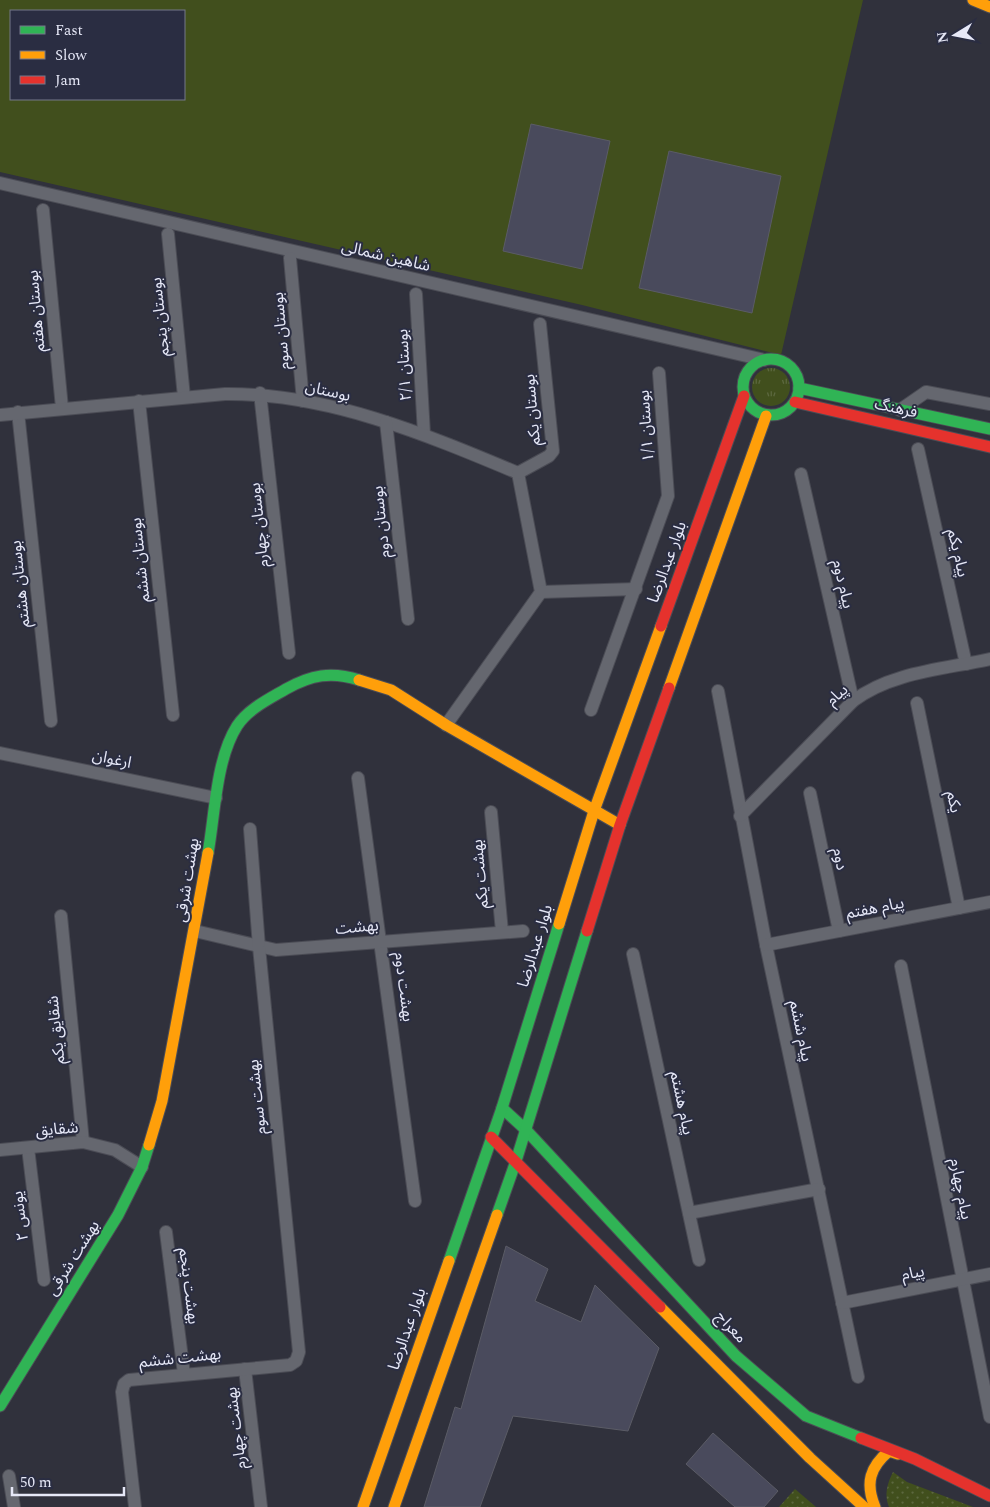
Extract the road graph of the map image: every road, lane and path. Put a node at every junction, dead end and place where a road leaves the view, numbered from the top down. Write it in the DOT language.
graph roads {
  1 [pos="973,0"];
  2 [pos="990,7"];
  3 [pos="0,183"];
  4 [pos="43,210"];
  5 [pos="168,234"];
  6 [pos="290,258"];
  7 [pos="416,294"];
  8 [pos="540,324"];
  9 [pos="764,360"];
  10 [pos="659,373"];
  11 [pos="799,388"];
  12 [pos="260,393"];
  13 [pos="744,396"];
  14 [pos="184,397"];
  15 [pos="140,401"];
  16 [pos="303,401"];
  17 [pos="795,402"];
  18 [pos="990,404"];
  19 [pos="62,408"];
  20 [pos="900,410"];
  21 [pos="18,412"];
  22 [pos="0,414"];
  23 [pos="766,416"];
  24 [pos="386,422"];
  25 [pos="990,428"];
  26 [pos="424,434"];
  27 [pos="990,447"];
  28 [pos="918,449"];
  29 [pos="518,473"];
  30 [pos="800,474"];
  31 [pos="636,589"];
  32 [pos="541,592"];
  33 [pos="408,619"];
  34 [pos="289,653"];
  35 [pos="990,658"];
  36 [pos="966,664"];
  37 [pos="718,691"];
  38 [pos="853,701"];
  39 [pos="917,703"];
  40 [pos="591,710"];
  41 [pos="173,715"];
  42 [pos="51,721"];
  43 [pos="446,725"];
  44 [pos="0,754"];
  45 [pos="358,778"];
  46 [pos="810,793"];
  47 [pos="216,798"];
  48 [pos="594,811"];
  49 [pos="491,812"];
  50 [pos="740,816"];
  51 [pos="620,826"];
  52 [pos="250,829"];
  53 [pos="990,902"];
  54 [pos="958,908"];
  55 [pos="61,916"];
  56 [pos="196,931"];
  57 [pos="523,931"];
  58 [pos="839,931"];
  59 [pos="502,932"];
  60 [pos="382,941"];
  61 [pos="766,945"];
  62 [pos="259,947"];
  63 [pos="633,954"];
  64 [pos="901,966"];
  65 [pos="502,1108"];
  66 [pos="526,1130"];
  67 [pos="492,1137"];
  68 [pos="83,1142"];
  69 [pos="28,1148"];
  70 [pos="0,1150"];
  71 [pos="516,1161"];
  72 [pos="142,1167"];
  73 [pos="819,1189"];
  74 [pos="415,1201"];
  75 [pos="689,1213"];
  76 [pos="166,1232"];
  77 [pos="699,1260"];
  78 [pos="990,1274"];
  79 [pos="44,1280"];
  80 [pos="963,1280"];
  81 [pos="842,1303"];
  82 [pos="296,1361"];
  83 [pos="245,1369"];
  84 [pos="184,1374"];
  85 [pos="858,1377"];
  86 [pos="0,1406"];
  87 [pos="990,1417"];
  88 [pos="915,1459"];
  89 [pos="9,1476"];
  90 [pos="990,1496"];
  91 [pos="14,1507"];
  92 [pos="135,1507"];
  93 [pos="261,1507"];
  94 [pos="363,1507"];
  95 [pos="394,1507"];
  96 [pos="864,1507"];
  97 [pos="875,1507"];
  1 -- 2 [label="main road"];
  3 -- 9 [label="street, شاهین شمالی"];
  4 -- 19 [label="street, بوستان هفتم"];
  5 -- 14 [label="street, بوستان پنجم"];
  6 -- 16 [label="street, بوستان سوم"];
  7 -- 26 [label="street, بوستان ۲/۱"];
  8 -- 29 [label="street, بوستان یکم"];
  9 -- 11 [label="main road"];
  9 -- 13 [label="main road"];
  10 -- 31 [label="street, بوستان ۱/۱"];
  11 -- 17 [label="main road"];
  11 -- 20 [label="main road, فرهنگ"];
  12 -- 14 [label="street, بوستان"];
  12 -- 16 [label="street, بوستان"];
  12 -- 34 [label="street, بوستان چهارم"];
  13 -- 23 [label="main road"];
  13 -- 48 [label="main road, بلوار عبدالرضا"];
  14 -- 15 [label="street, بوستان"];
  15 -- 19 [label="street, بوستان"];
  15 -- 41 [label="street, بوستان ششم"];
  16 -- 24 [label="street, بوستان"];
  17 -- 23 [label="main road"];
  17 -- 27 [label="main road, فرهنگ"];
  18 -- 20 [label="street"];
  19 -- 21 [label="street, بوستان"];
  20 -- 25 [label="main road, فرهنگ"];
  21 -- 22 [label="street, بوستان"];
  21 -- 42 [label="street, بوستان هشتم"];
  23 -- 51 [label="main road"];
  24 -- 26 [label="street, بوستان"];
  24 -- 33 [label="street, بوستان دوم"];
  26 -- 29 [label="street, بوستان"];
  28 -- 36 [label="street, پیام یکم"];
  29 -- 32 [label="street"];
  30 -- 38 [label="street, پیام دوم"];
  31 -- 32 [label="street"];
  31 -- 40 [label="street, بوستان ۱/۱"];
  32 -- 43 [label="street"];
  35 -- 36 [label="street, پیام"];
  36 -- 38 [label="street, پیام"];
  37 -- 50 [label="street, پیام ششم"];
  38 -- 50 [label="street, پیام"];
  39 -- 54 [label="street, یکم"];
  43 -- 47 [label="main road, بهشت شرقی"];
  43 -- 48 [label="main road, بهشت شرقی"];
  44 -- 47 [label="street, ارغوان"];
  45 -- 60 [label="street, بهشت دوم"];
  46 -- 58 [label="street, دوم"];
  47 -- 56 [label="main road, بهشت شرقی"];
  48 -- 51 [label="main road, بهشت شرقی"];
  48 -- 65 [label="main road, بلوار عبدالرضا"];
  49 -- 59 [label="street, بهشت یکم"];
  50 -- 61 [label="street, پیام ششم"];
  51 -- 66 [label="main road"];
  52 -- 62 [label="street, بهشت سوم"];
  53 -- 54 [label="street, پیام هفتم"];
  54 -- 58 [label="street, پیام هفتم"];
  55 -- 68 [label="street, شقایق یکم"];
  56 -- 62 [label="street, بهشت"];
  56 -- 72 [label="main road, بهشت شرقی"];
  57 -- 59 [label="street, بهشت"];
  58 -- 61 [label="street, پیام هفتم"];
  59 -- 60 [label="street, بهشت"];
  60 -- 62 [label="street, بهشت"];
  60 -- 74 [label="street, بهشت دوم"];
  61 -- 73 [label="street, پیام ششم"];
  62 -- 82 [label="street, بهشت سوم"];
  63 -- 75 [label="street, پیام هشتم"];
  64 -- 80 [label="street, پیام چهارم"];
  65 -- 66 [label="main road, معراج"];
  65 -- 67 [label="main road, بلوار عبدالرضا"];
  66 -- 71 [label="main road"];
  66 -- 88 [label="main road, معراج"];
  67 -- 71 [label="main road"];
  67 -- 94 [label="main road, بلوار عبدالرضا"];
  68 -- 69 [label="street, شقایق"];
  68 -- 72 [label="street, شقایق"];
  69 -- 70 [label="street, شقایق"];
  69 -- 79 [label="street, یونس ۲"];
  71 -- 95 [label="main road"];
  71 -- 96 [label="main road"];
  72 -- 86 [label="main road, بهشت شرقی"];
  73 -- 75 [label="street"];
  73 -- 81 [label="street, پیام ششم"];
  75 -- 77 [label="street, پیام هشتم"];
  76 -- 84 [label="street, بهشت پنجم"];
  78 -- 80 [label="street, پیام"];
  80 -- 81 [label="street, پیام"];
  80 -- 87 [label="street, پیام چهارم"];
  81 -- 85 [label="street, پیام ششم"];
  82 -- 83 [label="street, بهشت چهارم"];
  83 -- 84 [label="street, بهشت ششم"];
  83 -- 93 [label="street, بهشت چهارم"];
  84 -- 92 [label="street, بهشت ششم"];
  88 -- 90 [label="main road, معراج"];
  88 -- 97 [label="main road"];
  89 -- 91 [label="street"];
}
